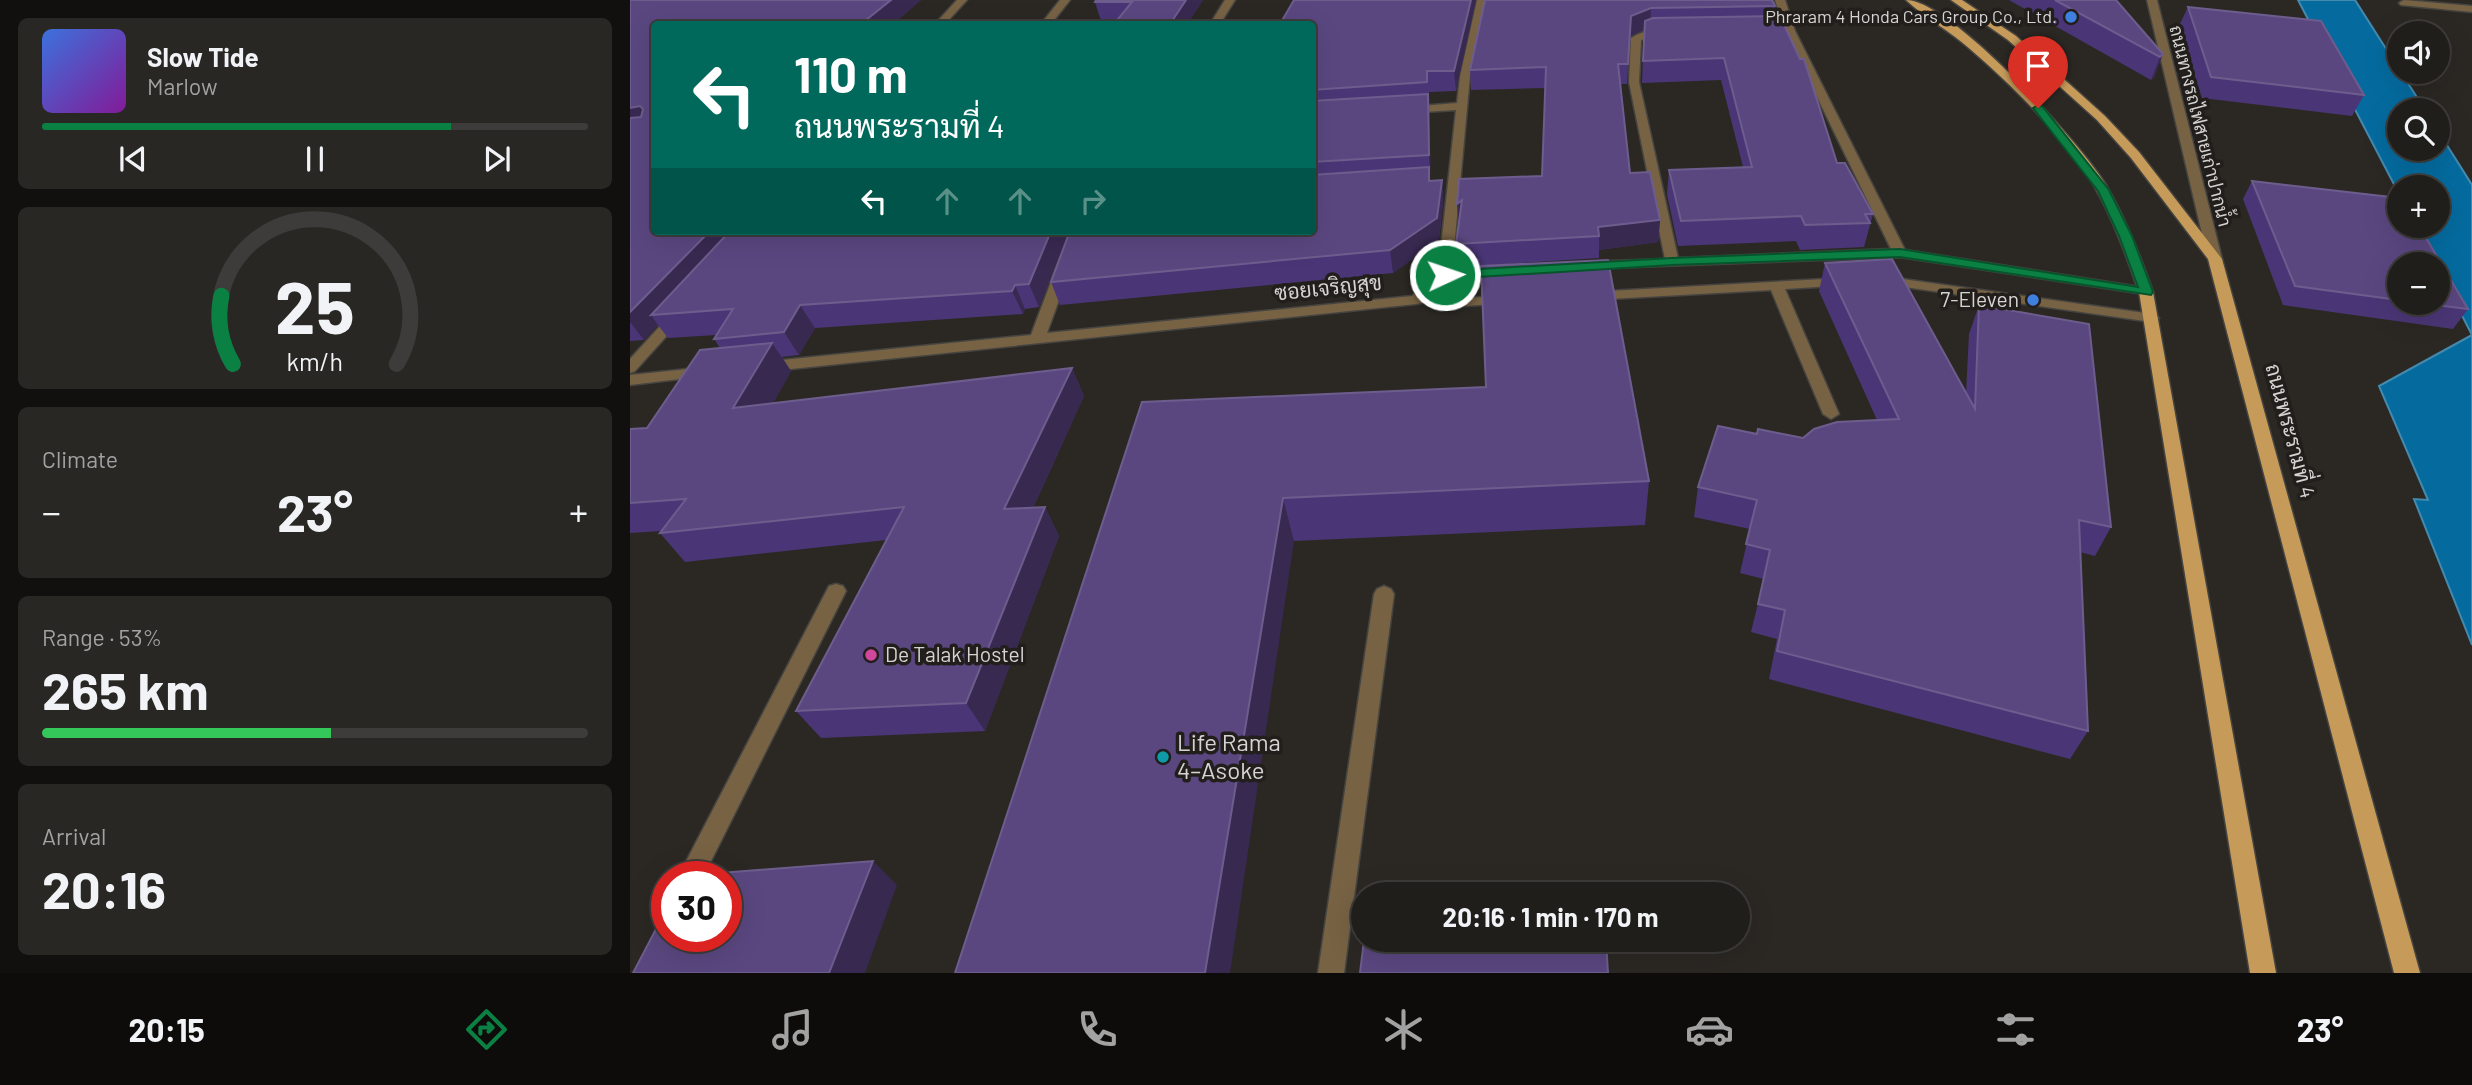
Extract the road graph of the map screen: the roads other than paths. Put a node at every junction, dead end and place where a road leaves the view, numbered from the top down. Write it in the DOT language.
graph roads {
  1 [pos="962,0"];
  2 [pos="1065,0"];
  3 [pos="1230,0"];
  4 [pos="1482,0"];
  5 [pos="1780,0"];
  6 [pos="1911,0"];
  7 [pos="1956,0"];
  8 [pos="2152,0"];
  9 [pos="2404,3"];
  10 [pos="2472,9"];
  11 [pos="943,21"];
  12 [pos="1048,21"];
  13 [pos="1217,21"];
  14 [pos="1675,33"];
  15 [pos="1462,106"];
  16 [pos="1394,111"];
  17 [pos="1076,235"];
  18 [pos="1900,253"];
  19 [pos="2215,259"];
  20 [pos="1672,261"];
  21 [pos="1565,268"];
  22 [pos="1525,270"];
  23 [pos="1445,275"];
  24 [pos="1776,286"];
  25 [pos="2146,292"];
  26 [pos="1572,297"];
  27 [pos="1518,299"];
  28 [pos="1464,302"];
  29 [pos="684,309"];
  30 [pos="2152,318"];
  31 [pos="1037,339"];
  32 [pos="630,368"];
  33 [pos="752,368"];
  34 [pos="725,370"];
  35 [pos="630,380"];
  36 [pos="1831,414"];
  37 [pos="836,591"];
  38 [pos="1384,594"];
  39 [pos="698,861"];
  40 [pos="1331,973"];
  41 [pos="2263,973"];
  42 [pos="2407,973"];
  1 -- 11 [label="street"];
  2 -- 12 [label="street"];
  3 -- 13 [label="street"];
  4 -- 15 [label="street"];
  5 -- 18 [label="street"];
  6 -- 25 [label="main road"];
  7 -- 19 [label="main road, ถนนพระรามที่ 4"];
  8 -- 19 [label="street, ถนนทางรถไฟสายเก่าปากน้ำ"];
  9 -- 10 [label="street"];
  14 -- 20 [label="street"];
  15 -- 16 [label="street"];
  15 -- 23 [label="street"];
  17 -- 31 [label="street"];
  18 -- 20 [label="street"];
  18 -- 25 [label="street"];
  19 -- 42 [label="main road, ถนนพระรามที่ 4"];
  20 -- 21 [label="street"];
  22 -- 23 [label="street"];
  23 -- 31 [label="street, ซอยเจริญสุข"];
  24 -- 26 [label="street"];
  24 -- 30 [label="street"];
  24 -- 36 [label="street"];
  25 -- 30 [label="main road"];
  27 -- 28 [label="street"];
  29 -- 32 [label="street"];
  30 -- 41 [label="main road"];
  31 -- 33 [label="street, ซอยเจริญสุข"];
  34 -- 35 [label="street"];
  37 -- 39 [label="street"];
  38 -- 40 [label="street"];
}
